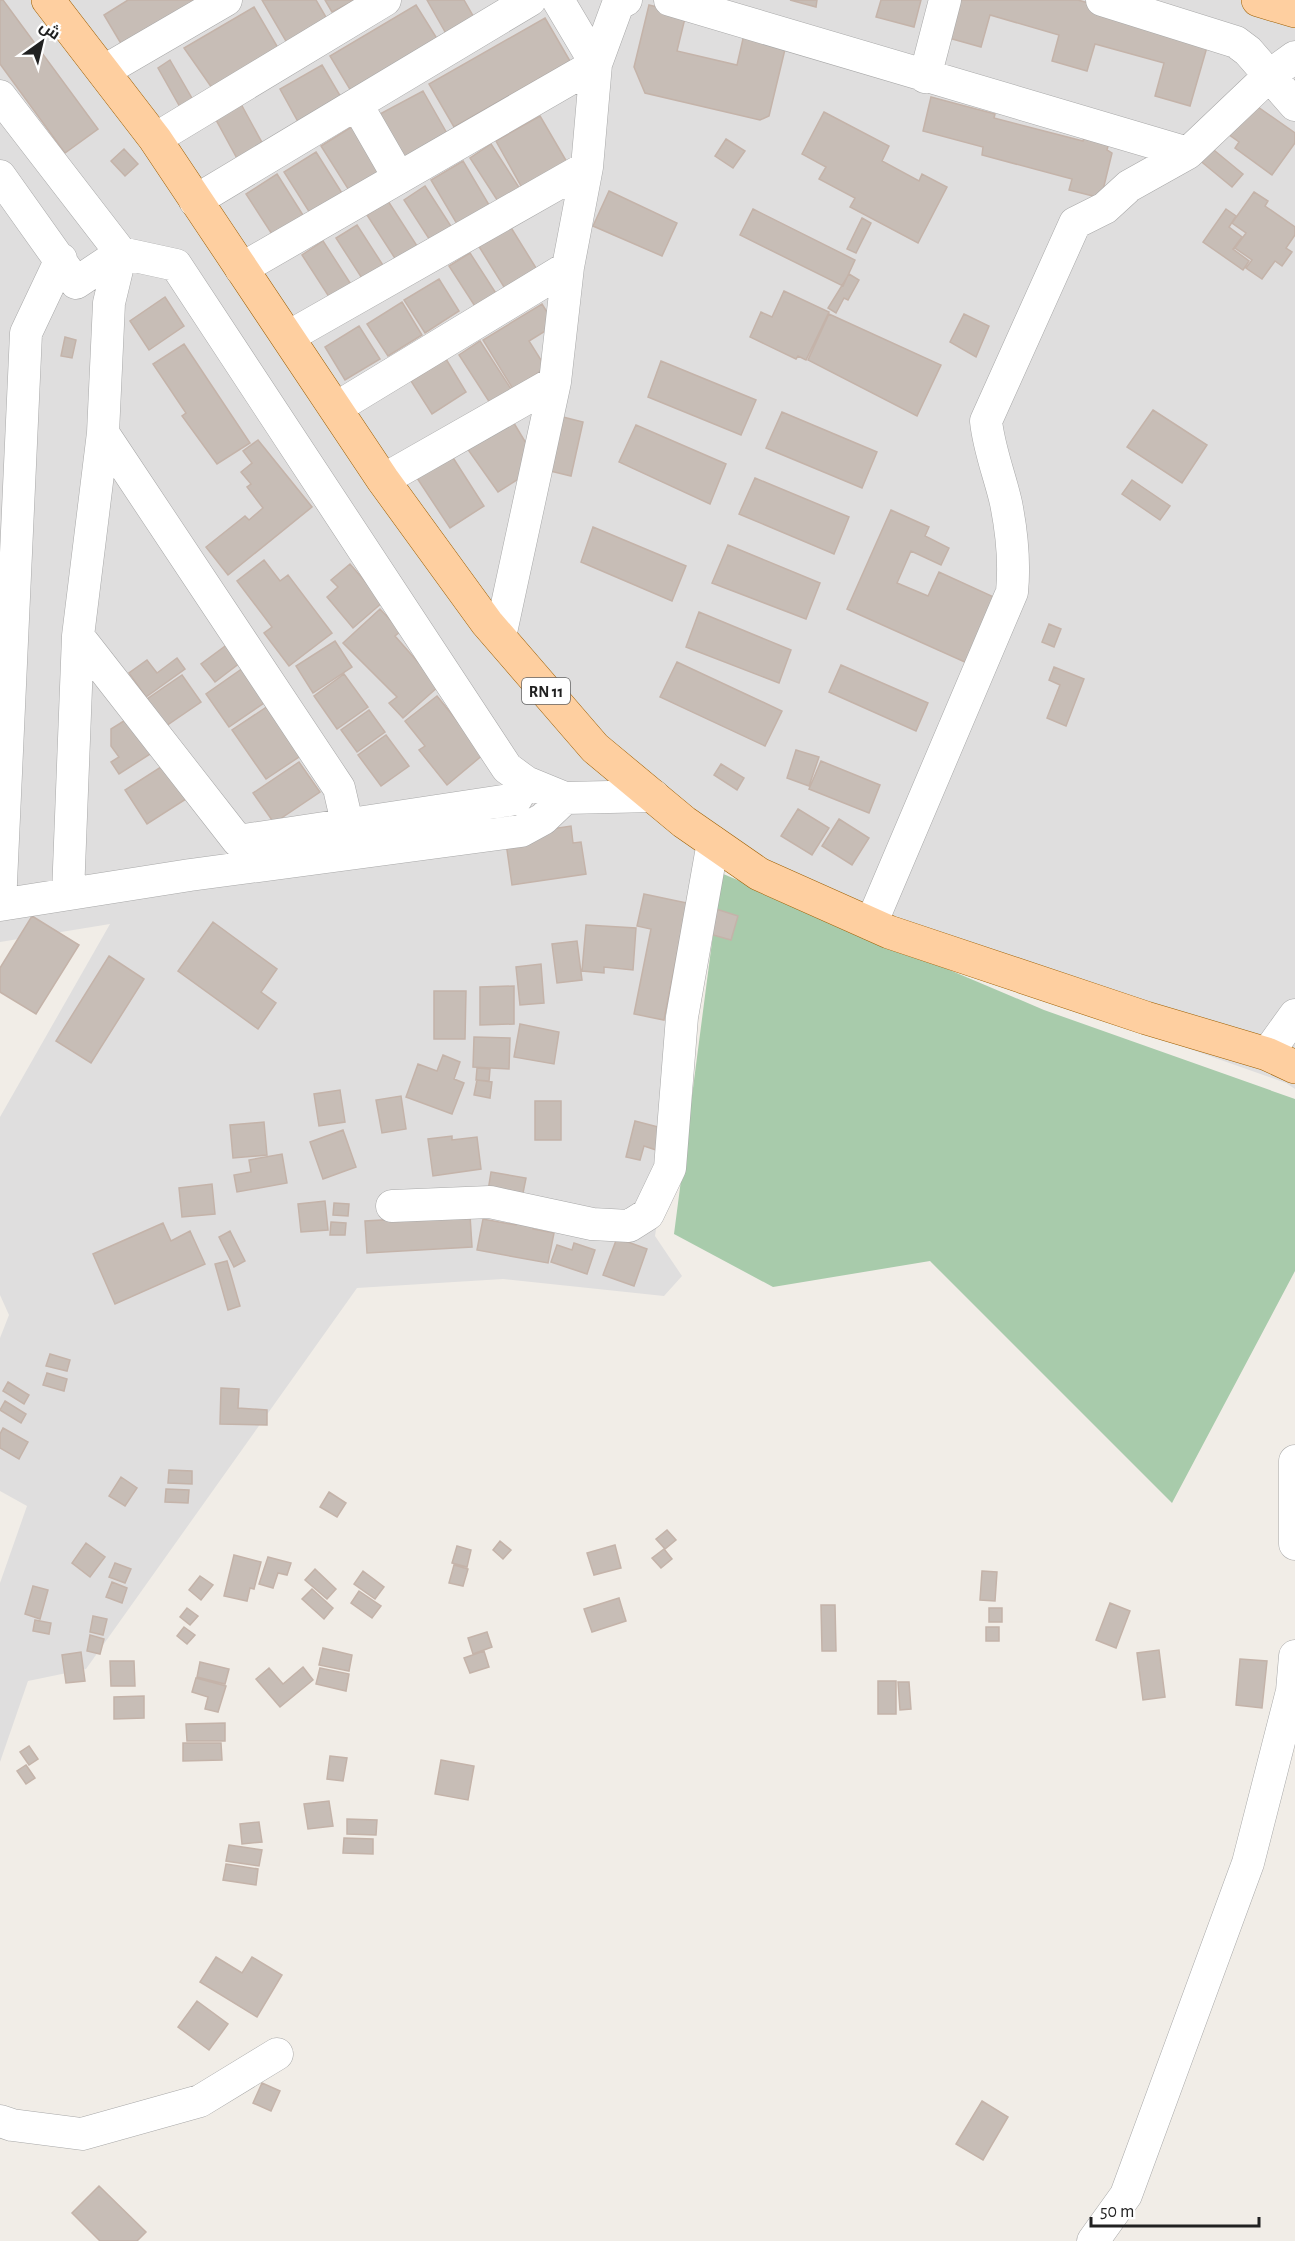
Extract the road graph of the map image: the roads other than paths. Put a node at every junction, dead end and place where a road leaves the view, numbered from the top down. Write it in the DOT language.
graph roads {
  1 [pos="48,0"];
  2 [pos="226,0"];
  3 [pos="385,0"];
  4 [pos="530,0"];
  5 [pos="558,0"];
  6 [pos="626,0"];
  7 [pos="670,0"];
  8 [pos="945,0"];
  9 [pos="1102,0"];
  10 [pos="1258,0"];
  11 [pos="1295,11"];
  12 [pos="1295,57"];
  13 [pos="596,64"];
  14 [pos="104,72"];
  15 [pos="1270,75"];
  16 [pos="925,77"];
  17 [pos="0,96"];
  18 [pos="357,105"];
  19 [pos="1295,105"];
  20 [pos="155,139"];
  21 [pos="1188,153"];
  22 [pos="587,167"];
  23 [pos="0,176"];
  24 [pos="399,178"];
  25 [pos="195,201"];
  26 [pos="121,253"];
  27 [pos="61,258"];
  28 [pos="568,267"];
  29 [pos="241,269"];
  30 [pos="13,332"];
  31 [pos="288,337"];
  32 [pos="555,382"];
  33 [pos="336,408"];
  34 [pos="103,433"];
  35 [pos="383,480"];
  36 [pos="78,636"];
  37 [pos="500,637"];
  38 [pos="5,672"];
  39 [pos="526,782"];
  40 [pos="654,796"];
  41 [pos="554,808"];
  42 [pos="348,827"];
  43 [pos="713,842"];
  44 [pos="68,894"];
  45 [pos="0,905"];
  46 [pos="871,924"];
  47 [pos="1295,1015"];
  48 [pos="1281,1061"];
  49 [pos="392,1206"];
  50 [pos="1295,1461"];
  51 [pos="1295,1544"];
  52 [pos="1295,1656"];
  53 [pos="277,2054"];
  54 [pos="0,2121"];
  55 [pos="1093,2241"];
  1 -- 14 [label="main road, RN 11"];
  2 -- 14 [label="street"];
  3 -- 20 [label="street"];
  4 -- 18 [label="street"];
  5 -- 13 [label="street"];
  6 -- 13 [label="street"];
  7 -- 16 [label="street"];
  8 -- 16 [label="street"];
  9 -- 15 [label="street"];
  10 -- 11 [label="main road"];
  12 -- 15 [label="street"];
  13 -- 22 [label="street"];
  13 -- 24 [label="street"];
  14 -- 20 [label="main road, RN 11"];
  15 -- 19 [label="street"];
  15 -- 21 [label="street"];
  16 -- 21 [label="street"];
  17 -- 26 [label="street"];
  18 -- 24 [label="street"];
  18 -- 25 [label="street"];
  20 -- 25 [label="main road, RN 11"];
  21 -- 46 [label="street"];
  22 -- 28 [label="street"];
  22 -- 31 [label="street"];
  23 -- 27 [label="street"];
  24 -- 29 [label="street"];
  25 -- 29 [label="main road, RN 11"];
  26 -- 27 [label="street"];
  26 -- 34 [label="street"];
  26 -- 39 [label="street"];
  27 -- 30 [label="street"];
  28 -- 32 [label="street"];
  28 -- 33 [label="street"];
  29 -- 31 [label="main road, RN 11"];
  30 -- 38 [label="street"];
  31 -- 33 [label="main road, RN 11"];
  32 -- 35 [label="street"];
  32 -- 37 [label="street"];
  33 -- 35 [label="main road, RN 11"];
  34 -- 36 [label="street"];
  34 -- 42 [label="street"];
  35 -- 37 [label="main road, RN 11"];
  36 -- 42 [label="street"];
  36 -- 44 [label="street"];
  37 -- 40 [label="main road, RN 11"];
  38 -- 45 [label="street"];
  39 -- 41 [label="street"];
  39 -- 42 [label="street"];
  40 -- 41 [label="street"];
  40 -- 43 [label="main road, RN 11"];
  41 -- 44 [label="street"];
  43 -- 46 [label="main road, RN 11"];
  43 -- 49 [label="street"];
  44 -- 45 [label="street"];
  46 -- 48 [label="main road, RN 11"];
  47 -- 48 [label="street"];
  50 -- 51 [label="street"];
  52 -- 55 [label="street"];
  53 -- 54 [label="street"];
}
